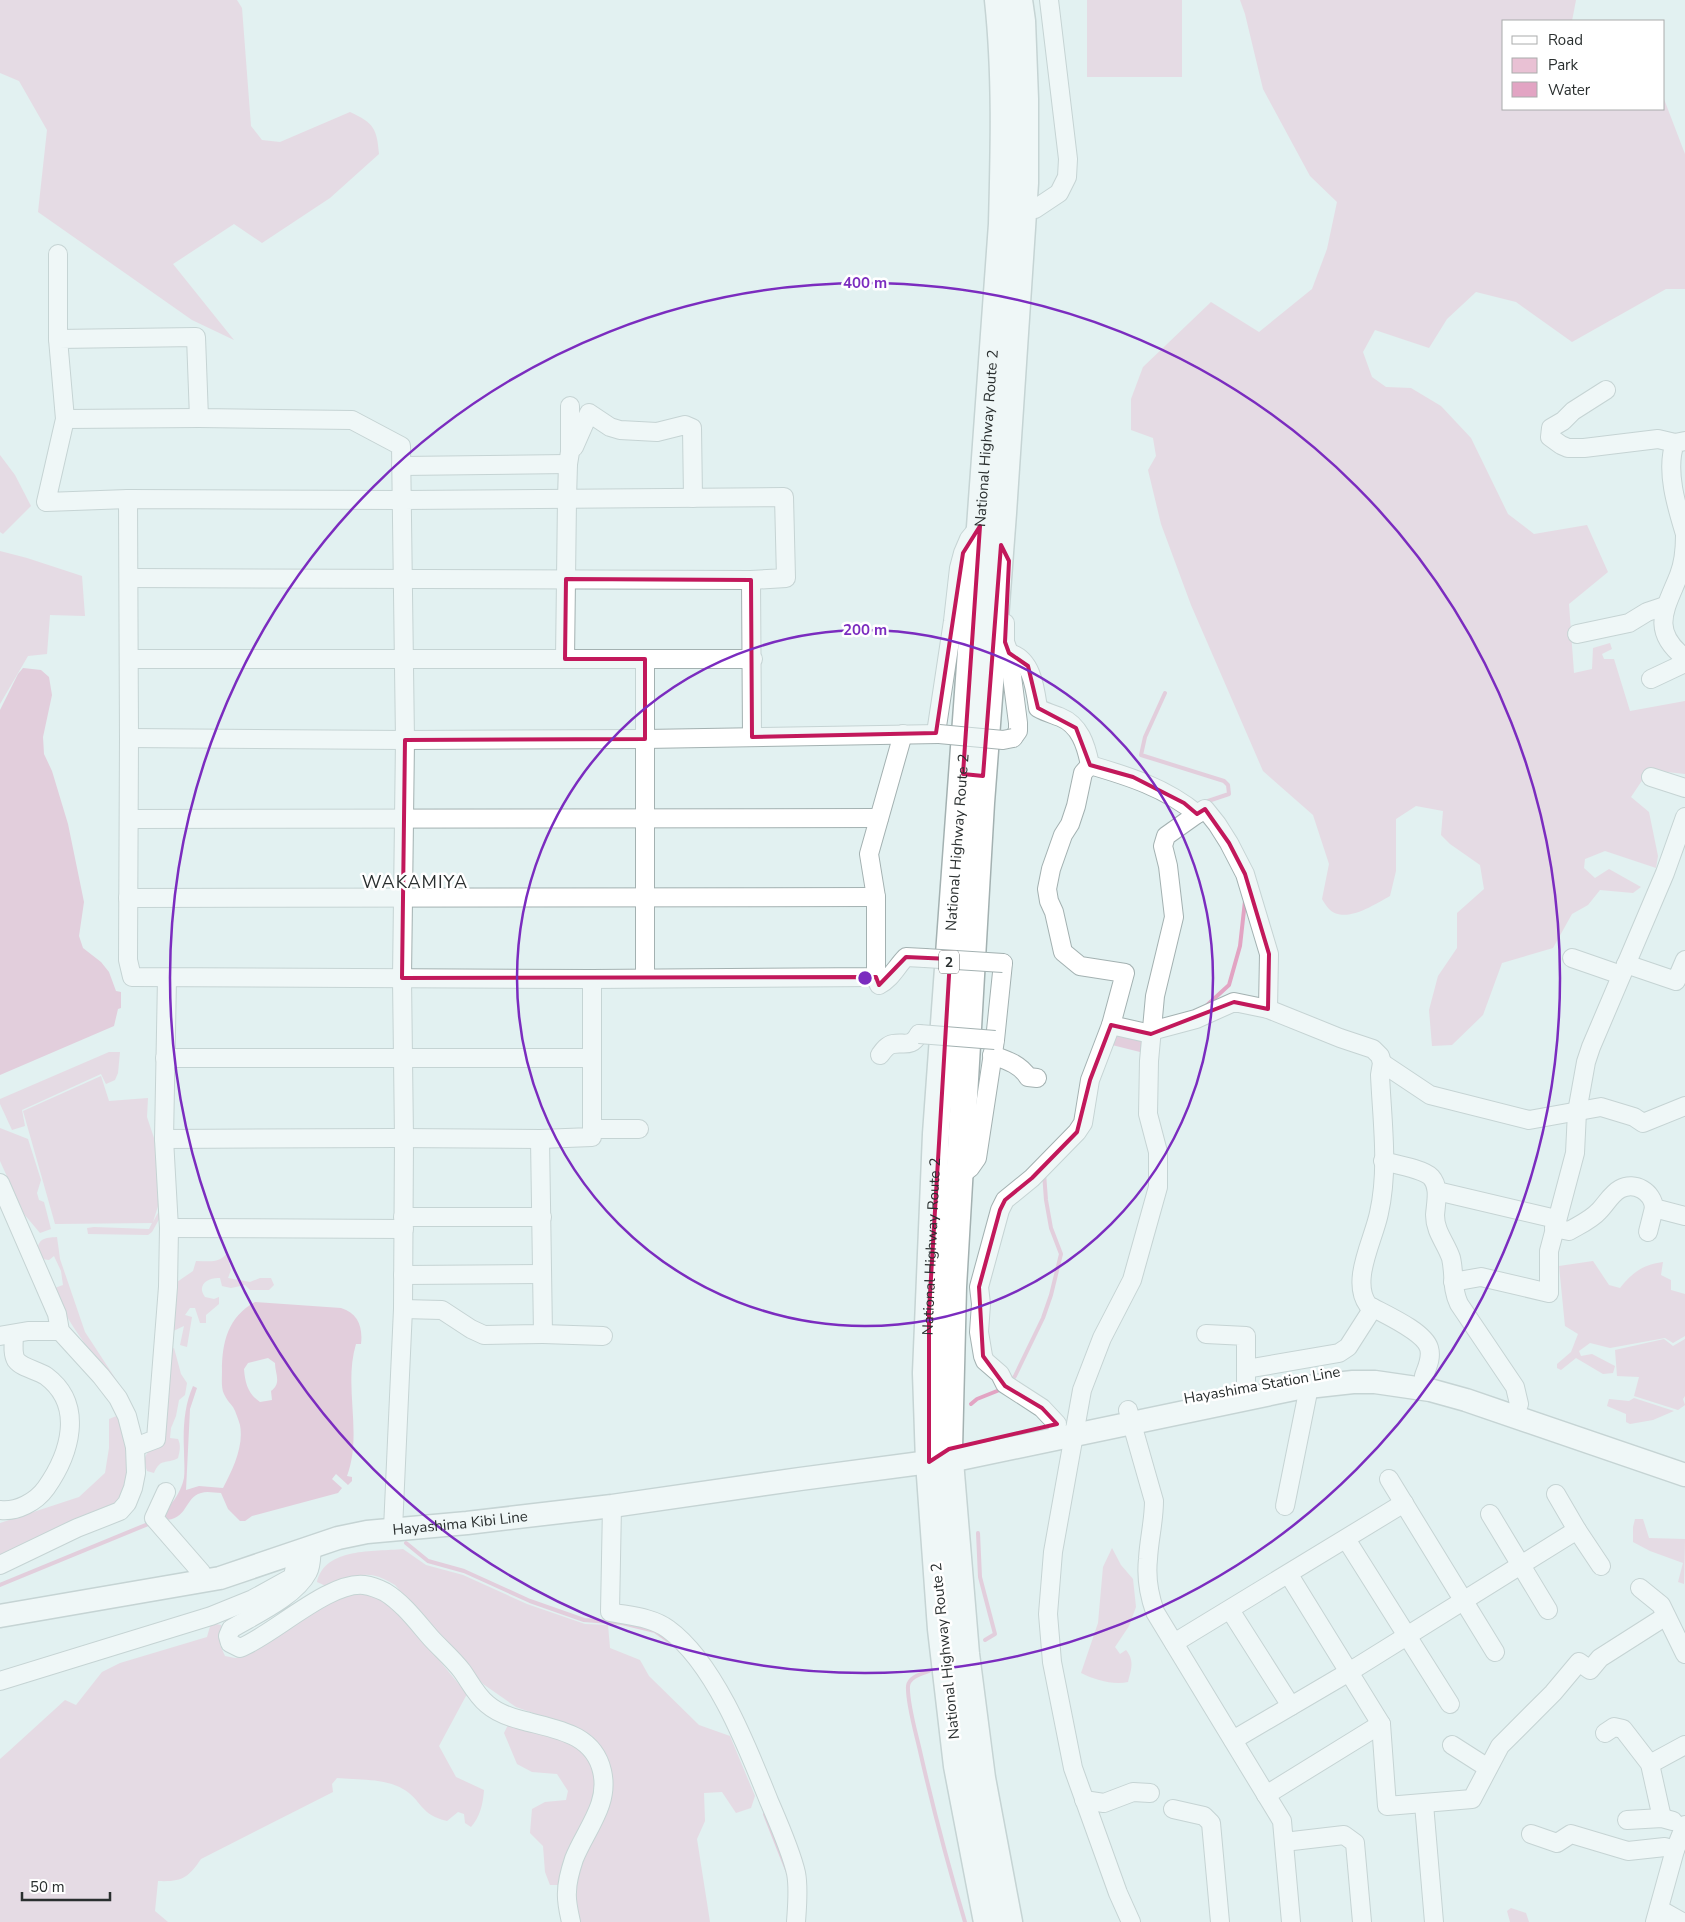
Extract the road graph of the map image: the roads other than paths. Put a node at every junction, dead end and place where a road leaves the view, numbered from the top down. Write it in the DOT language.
graph roads {
  1 [pos="998,0"];
  2 [pos="1019,0"];
  3 [pos="1049,0"];
  4 [pos="1023,210"];
  5 [pos="58,254"];
  6 [pos="58,339"];
  7 [pos="1606,390"];
  8 [pos="570,406"];
  9 [pos="199,418"];
  10 [pos="65,419"];
  11 [pos="1680,442"];
  12 [pos="569,458"];
  13 [pos="402,466"];
  14 [pos="693,498"];
  15 [pos="128,499"];
  16 [pos="567,499"];
  17 [pos="402,500"];
  18 [pos="980,526"];
  19 [pos="1685,535"];
  20 [pos="1001,545"];
  21 [pos="129,578"];
  22 [pos="403,578"];
  23 [pos="566,579"];
  24 [pos="751,580"];
  25 [pos="1665,606"];
  26 [pos="1577,634"];
  27 [pos="1009,653"];
  28 [pos="566,658"];
  29 [pos="1685,658"];
  30 [pos="129,659"];
  31 [pos="403,659"];
  32 [pos="645,659"];
  33 [pos="753,659"];
  34 [pos="1685,662"];
  35 [pos="1651,679"];
  36 [pos="903,734"];
  37 [pos="938,734"];
  38 [pos="752,737"];
  39 [pos="130,738"];
  40 [pos="645,738"];
  41 [pos="405,740"];
  42 [pos="1090,765"];
  43 [pos="1651,777"];
  44 [pos="1685,788"];
  45 [pos="1197,814"];
  46 [pos="1685,817"];
  47 [pos="129,818"];
  48 [pos="404,818"];
  49 [pos="646,818"];
  50 [pos="878,818"];
  51 [pos="876,897"];
  52 [pos="128,898"];
  53 [pos="403,898"];
  54 [pos="645,898"];
  55 [pos="1572,958"];
  56 [pos="1685,960"];
  57 [pos="1624,969"];
  58 [pos="644,977"];
  59 [pos="876,977"];
  60 [pos="167,978"];
  61 [pos="402,978"];
  62 [pos="592,979"];
  63 [pos="1268,1009"];
  64 [pos="1111,1025"];
  65 [pos="1151,1035"];
  66 [pos="994,1048"];
  67 [pos="880,1055"];
  68 [pos="165,1058"];
  69 [pos="592,1058"];
  70 [pos="403,1059"];
  71 [pos="1382,1063"];
  72 [pos="1037,1078"];
  73 [pos="1685,1106"];
  74 [pos="1577,1112"];
  75 [pos="592,1129"];
  76 [pos="639,1129"];
  77 [pos="404,1138"];
  78 [pos="164,1139"];
  79 [pos="540,1139"];
  80 [pos="1383,1161"];
  81 [pos="960,1176"];
  82 [pos="0,1183"];
  83 [pos="1437,1191"];
  84 [pos="1654,1208"];
  85 [pos="1685,1216"];
  86 [pos="542,1217"];
  87 [pos="404,1223"];
  88 [pos="1555,1224"];
  89 [pos="169,1228"];
  90 [pos="1648,1232"];
  91 [pos="542,1274"];
  92 [pos="403,1275"];
  93 [pos="1453,1282"];
  94 [pos="1374,1308"];
  95 [pos="403,1309"];
  96 [pos="60,1331"];
  97 [pos="543,1334"];
  98 [pos="1206,1334"];
  99 [pos="7,1335"];
  100 [pos="603,1336"];
  101 [pos="1424,1376"];
  102 [pos="1246,1377"];
  103 [pos="1309,1387"];
  104 [pos="1516,1410"];
  105 [pos="1130,1417"];
  106 [pos="1068,1427"];
  107 [pos="135,1447"];
  108 [pos="943,1457"];
  109 [pos="1685,1462"];
  110 [pos="1685,1475"];
  111 [pos="1389,1479"];
  112 [pos="166,1492"];
  113 [pos="1556,1494"];
  114 [pos="1404,1503"];
  115 [pos="612,1506"];
  116 [pos="1285,1506"];
  117 [pos="0,1510"];
  118 [pos="1490,1514"];
  119 [pos="393,1529"];
  120 [pos="1577,1530"];
  121 [pos="1346,1539"];
  122 [pos="305,1548"];
  123 [pos="0,1565"];
  124 [pos="1521,1565"];
  125 [pos="1601,1566"];
  126 [pos="1289,1574"];
  127 [pos="205,1580"];
  128 [pos="1640,1588"];
  129 [pos="1463,1600"];
  130 [pos="1230,1610"];
  131 [pos="1548,1610"];
  132 [pos="0,1616"];
  133 [pos="1666,1616"];
  134 [pos="1406,1636"];
  135 [pos="1174,1644"];
  136 [pos="1495,1652"];
  137 [pos="1685,1654"];
  138 [pos="1349,1672"];
  139 [pos="0,1681"];
  140 [pos="1450,1704"];
  141 [pos="1291,1706"];
  142 [pos="1381,1724"];
  143 [pos="1605,1733"];
  144 [pos="1233,1740"];
  145 [pos="1452,1745"];
  146 [pos="1685,1745"];
  147 [pos="1650,1764"];
  148 [pos="1488,1768"];
  149 [pos="1150,1793"];
  150 [pos="1266,1795"];
  151 [pos="1084,1800"];
  152 [pos="1424,1804"];
  153 [pos="1173,1810"];
  154 [pos="1662,1818"];
  155 [pos="1626,1820"];
  156 [pos="1685,1825"];
  157 [pos="1531,1834"];
  158 [pos="1284,1842"];
  159 [pos="1679,1846"];
  160 [pos="1657,1916"];
  161 [pos="571,1922"];
  162 [pos="796,1922"];
  163 [pos="987,1922"];
  164 [pos="1009,1922"];
  165 [pos="1131,1922"];
  166 [pos="1220,1922"];
  167 [pos="1291,1922"];
  168 [pos="1362,1922"];
  169 [pos="1434,1922"];
  170 [pos="1682,1922"];
  1 -- 18 [label="highway, National Highway Route 2 / 2"];
  2 -- 4 [label="highway, National Highway Route 2 / 2"];
  3 -- 4 [label="street"];
  4 -- 20 [label="highway, National Highway Route 2 / 2"];
  5 -- 6 [label="street"];
  6 -- 9 [label="street"];
  6 -- 10 [label="street"];
  7 -- 11 [label="street"];
  8 -- 12 [label="street"];
  9 -- 10 [label="street"];
  9 -- 13 [label="street"];
  10 -- 15 [label="street"];
  11 -- 19 [label="street"];
  12 -- 13 [label="street"];
  12 -- 14 [label="street"];
  12 -- 16 [label="street"];
  13 -- 17 [label="street"];
  14 -- 16 [label="street"];
  14 -- 24 [label="street"];
  15 -- 17 [label="street"];
  15 -- 21 [label="street"];
  16 -- 17 [label="street"];
  16 -- 23 [label="street"];
  17 -- 22 [label="street"];
  18 -- 37 [label="street"];
  18 -- 108 [label="highway, National Highway Route 2 / 2"];
  19 -- 25 [label="street"];
  20 -- 27 [label="street"];
  20 -- 81 [label="highway, National Highway Route 2 / 2"];
  21 -- 22 [label="street"];
  21 -- 30 [label="street"];
  22 -- 23 [label="street"];
  22 -- 31 [label="street"];
  23 -- 24 [label="street"];
  23 -- 28 [label="street"];
  24 -- 33 [label="street"];
  25 -- 26 [label="street"];
  25 -- 29 [label="street"];
  27 -- 37 [label="street, bridge"];
  27 -- 42 [label="street"];
  28 -- 31 [label="street"];
  28 -- 32 [label="street"];
  30 -- 31 [label="street"];
  30 -- 39 [label="street"];
  31 -- 41 [label="street"];
  32 -- 33 [label="street"];
  32 -- 40 [label="street"];
  33 -- 38 [label="street"];
  34 -- 35 [label="street"];
  36 -- 37 [label="street"];
  36 -- 38 [label="street"];
  36 -- 50 [label="street"];
  38 -- 40 [label="street"];
  39 -- 41 [label="street"];
  39 -- 47 [label="street"];
  40 -- 41 [label="street"];
  40 -- 49 [label="street"];
  41 -- 48 [label="street"];
  42 -- 45 [label="street"];
  42 -- 64 [label="street"];
  43 -- 44 [label="street"];
  45 -- 63 [label="street"];
  45 -- 65 [label="street"];
  46 -- 57 [label="street"];
  47 -- 48 [label="street"];
  47 -- 52 [label="street"];
  48 -- 49 [label="street"];
  48 -- 53 [label="street"];
  49 -- 50 [label="street"];
  49 -- 54 [label="street"];
  50 -- 51 [label="street"];
  51 -- 54 [label="street"];
  51 -- 59 [label="street"];
  52 -- 53 [label="street"];
  52 -- 60 [label="street"];
  53 -- 54 [label="street"];
  53 -- 61 [label="street"];
  54 -- 58 [label="street"];
  55 -- 57 [label="street"];
  56 -- 57 [label="street"];
  57 -- 74 [label="street"];
  58 -- 59 [label="street"];
  58 -- 62 [label="street"];
  59 -- 66 [label="street, bridge"];
  60 -- 61 [label="street"];
  60 -- 68 [label="street"];
  61 -- 62 [label="street"];
  61 -- 70 [label="street"];
  62 -- 69 [label="street"];
  63 -- 65 [label="street"];
  63 -- 71 [label="street"];
  64 -- 65 [label="street"];
  64 -- 106 [label="street"];
  65 -- 106 [label="street"];
  66 -- 67 [label="street, bridge"];
  66 -- 72 [label="street"];
  66 -- 81 [label="street"];
  68 -- 70 [label="street"];
  68 -- 78 [label="street"];
  69 -- 70 [label="street"];
  69 -- 75 [label="street"];
  70 -- 77 [label="street"];
  71 -- 74 [label="street"];
  71 -- 80 [label="street"];
  73 -- 74 [label="street"];
  74 -- 88 [label="street"];
  75 -- 76 [label="street"];
  75 -- 79 [label="street"];
  77 -- 78 [label="street"];
  77 -- 79 [label="street"];
  77 -- 87 [label="street"];
  78 -- 89 [label="street"];
  79 -- 86 [label="street"];
  80 -- 83 [label="street"];
  80 -- 94 [label="street"];
  81 -- 108 [label="highway, National Highway Route 2 / 2"];
  82 -- 96 [label="street"];
  83 -- 88 [label="street"];
  83 -- 93 [label="street"];
  84 -- 85 [label="street"];
  84 -- 88 [label="street"];
  84 -- 90 [label="street"];
  86 -- 87 [label="street"];
  86 -- 91 [label="street"];
  87 -- 89 [label="street"];
  87 -- 92 [label="street"];
  88 -- 93 [label="street"];
  89 -- 107 [label="street"];
  91 -- 92 [label="street"];
  91 -- 97 [label="street"];
  92 -- 95 [label="street"];
  93 -- 104 [label="street"];
  94 -- 101 [label="street"];
  94 -- 102 [label="street"];
  95 -- 97 [label="street"];
  95 -- 119 [label="street"];
  96 -- 99 [label="street"];
  96 -- 107 [label="street"];
  97 -- 100 [label="street"];
  98 -- 102 [label="street"];
  99 -- 117 [label="street"];
  101 -- 102 [label="main road, Hayashima Station Line"];
  101 -- 104 [label="main road, Hayashima Station Line"];
  102 -- 105 [label="main road, Hayashima Station Line"];
  103 -- 104 [label="main road, Hayashima Station Line"];
  103 -- 105 [label="main road, Hayashima Station Line"];
  103 -- 116 [label="street"];
  104 -- 109 [label="main road, Hayashima Station Line"];
  104 -- 110 [label="main road, Hayashima Station Line"];
  105 -- 106 [label="main road, Hayashima Station Line"];
  105 -- 135 [label="street"];
  106 -- 108 [label="main road, Hayashima Station Line"];
  106 -- 151 [label="street"];
  107 -- 123 [label="street"];
  108 -- 115 [label="main road, Hayashima Kibi Line"];
  108 -- 163 [label="highway, National Highway Route 2 / 2"];
  108 -- 164 [label="highway, National Highway Route 2 / 2"];
  111 -- 114 [label="street"];
  112 -- 127 [label="street"];
  113 -- 120 [label="street"];
  114 -- 121 [label="street"];
  114 -- 129 [label="street"];
  115 -- 119 [label="main road, Hayashima Kibi Line"];
  115 -- 162 [label="street"];
  118 -- 124 [label="street"];
  119 -- 122 [label="main road, Hayashima Kibi Line"];
  120 -- 124 [label="street"];
  120 -- 125 [label="street"];
  121 -- 126 [label="street"];
  121 -- 134 [label="street"];
  122 -- 127 [label="main road, Hayashima Kibi Line"];
  122 -- 139 [label="street"];
  122 -- 161 [label="street"];
  124 -- 129 [label="street"];
  124 -- 131 [label="street"];
  126 -- 130 [label="street"];
  126 -- 138 [label="street"];
  127 -- 132 [label="main road, Hayashima Kibi Line"];
  128 -- 133 [label="street"];
  129 -- 134 [label="street"];
  129 -- 136 [label="street"];
  130 -- 135 [label="street"];
  130 -- 141 [label="street"];
  133 -- 137 [label="street"];
  133 -- 148 [label="street"];
  134 -- 138 [label="street"];
  134 -- 140 [label="street"];
  135 -- 144 [label="street"];
  138 -- 141 [label="street"];
  138 -- 142 [label="street"];
  141 -- 144 [label="street"];
  142 -- 150 [label="street"];
  142 -- 152 [label="street"];
  143 -- 147 [label="street"];
  144 -- 150 [label="street"];
  145 -- 148 [label="street"];
  146 -- 147 [label="street"];
  147 -- 154 [label="street"];
  148 -- 152 [label="street"];
  149 -- 151 [label="street"];
  150 -- 158 [label="street"];
  151 -- 165 [label="street"];
  152 -- 169 [label="street"];
  153 -- 166 [label="street"];
  154 -- 155 [label="street"];
  154 -- 156 [label="street"];
  156 -- 159 [label="street"];
  157 -- 159 [label="street"];
  158 -- 167 [label="street"];
  158 -- 168 [label="street"];
  159 -- 160 [label="street"];
  160 -- 170 [label="street"];
}
